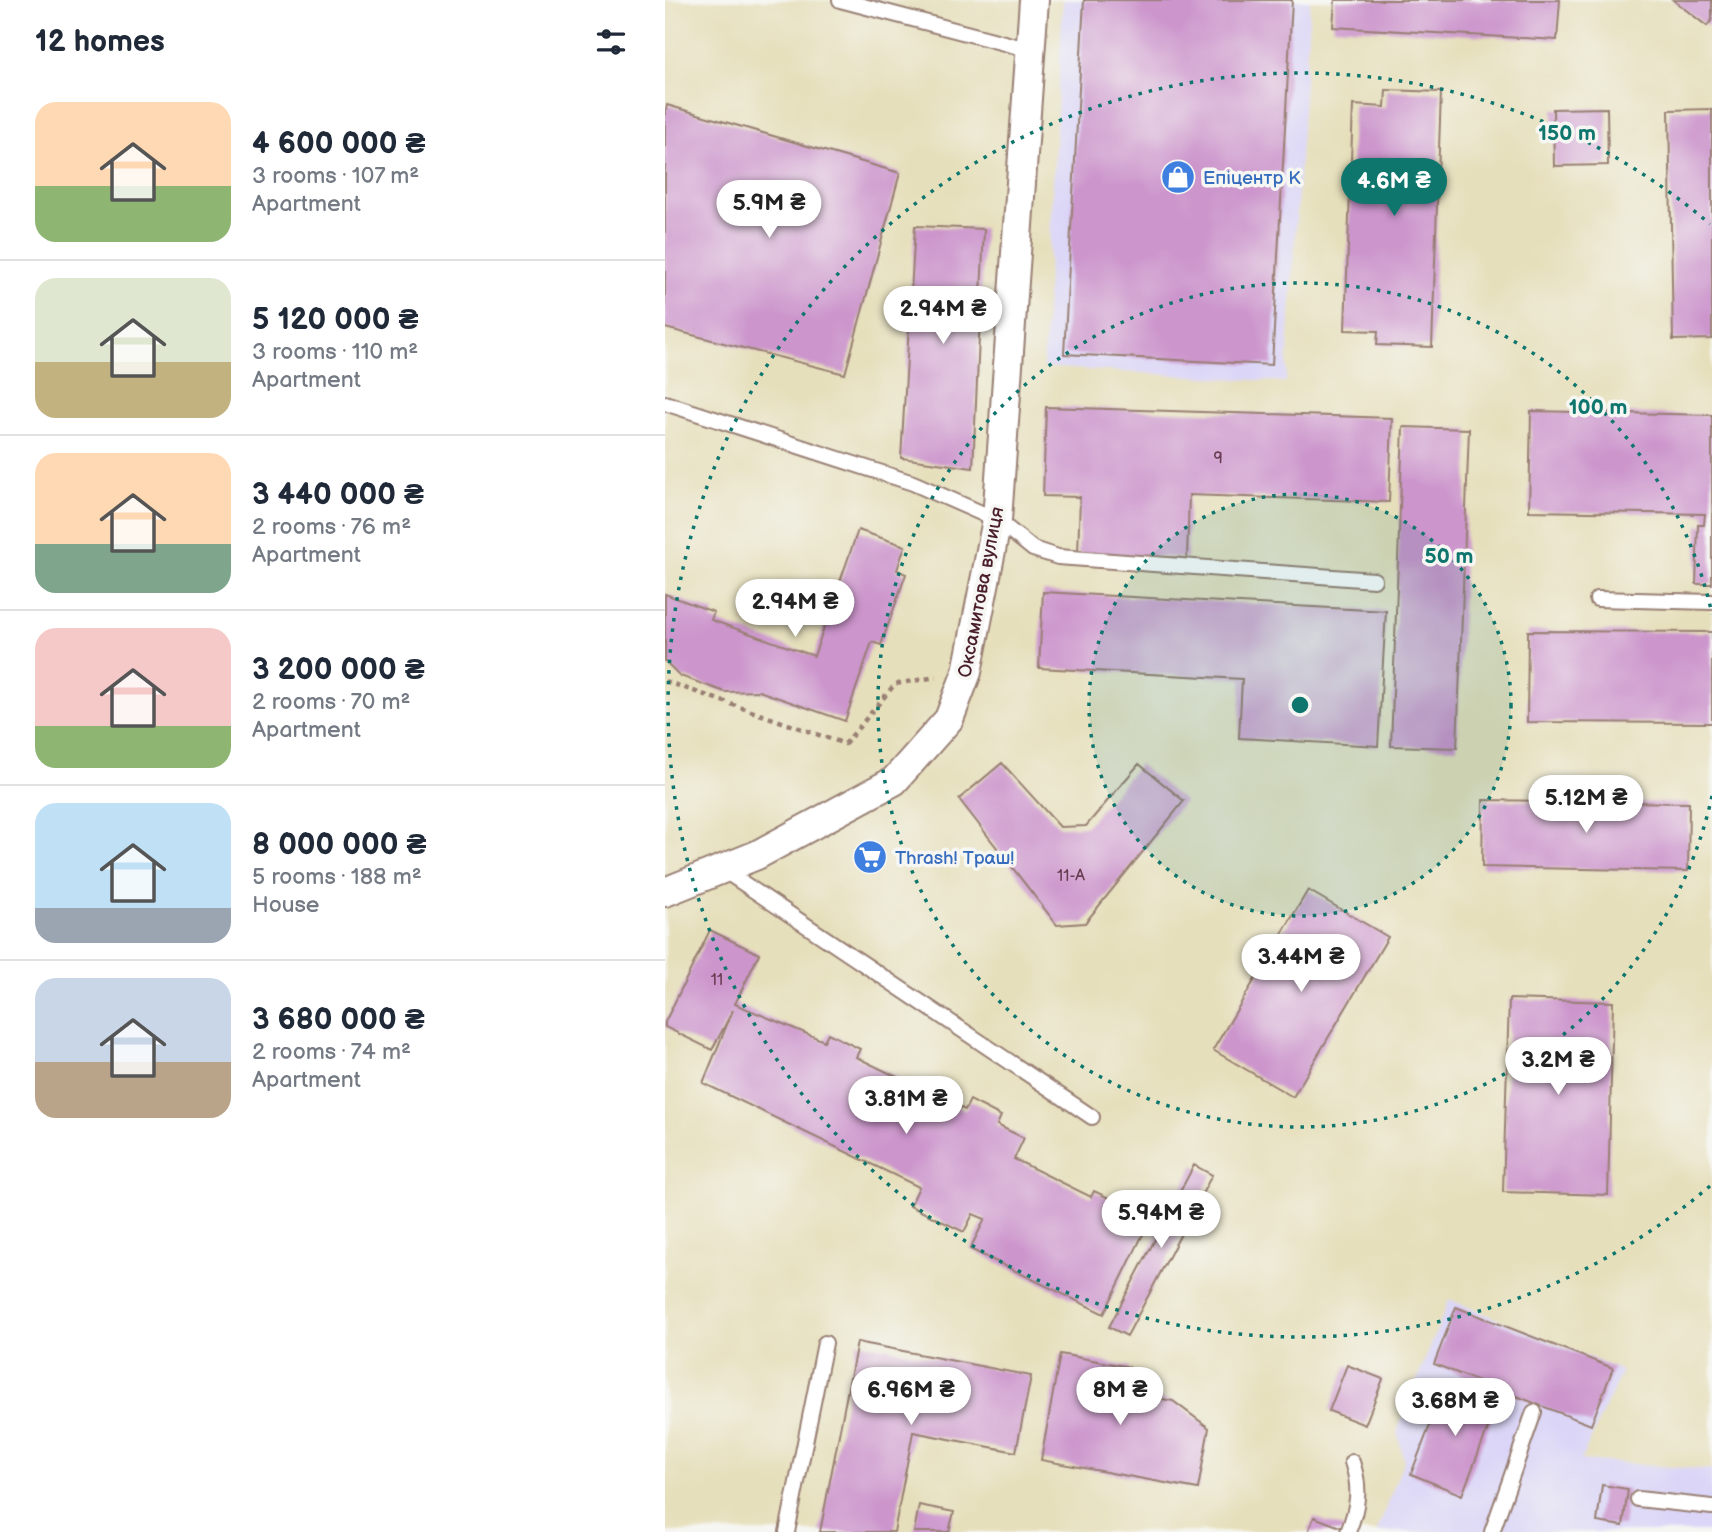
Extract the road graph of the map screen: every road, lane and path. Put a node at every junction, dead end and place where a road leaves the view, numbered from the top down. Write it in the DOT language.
graph roads {
  1 [pos="841,0"];
  2 [pos="1034,0"];
  3 [pos="1031,50"];
  4 [pos="665,403"];
  5 [pos="997,520"];
  6 [pos="1374,580"];
  7 [pos="1597,599"];
  8 [pos="1712,602"];
  9 [pos="967,672"];
  10 [pos="665,681"];
  11 [pos="722,869"];
  12 [pos="665,892"];
  13 [pos="1092,1117"];
  14 [pos="825,1343"];
  15 [pos="1534,1412"];
  16 [pos="1352,1462"];
  17 [pos="1638,1499"];
  18 [pos="1712,1507"];
  19 [pos="787,1532"];
  20 [pos="1348,1532"];
  21 [pos="1492,1532"];
  1 -- 3 [label="lane"];
  2 -- 3 [label="street, Оксамитова вулиця"];
  3 -- 5 [label="street, Оксамитова вулиця"];
  4 -- 5 [label="lane"];
  5 -- 6 [label="lane"];
  5 -- 9 [label="street, Оксамитова вулиця"];
  7 -- 8 [label="lane"];
  9 -- 10 [label="path"];
  9 -- 11 [label="street, Оксамитова вулиця"];
  11 -- 12 [label="street, Оксамитова вулиця"];
  11 -- 13 [label="lane"];
  14 -- 19 [label="lane"];
  15 -- 21 [label="lane"];
  16 -- 20 [label="lane"];
  17 -- 18 [label="lane"];
}
